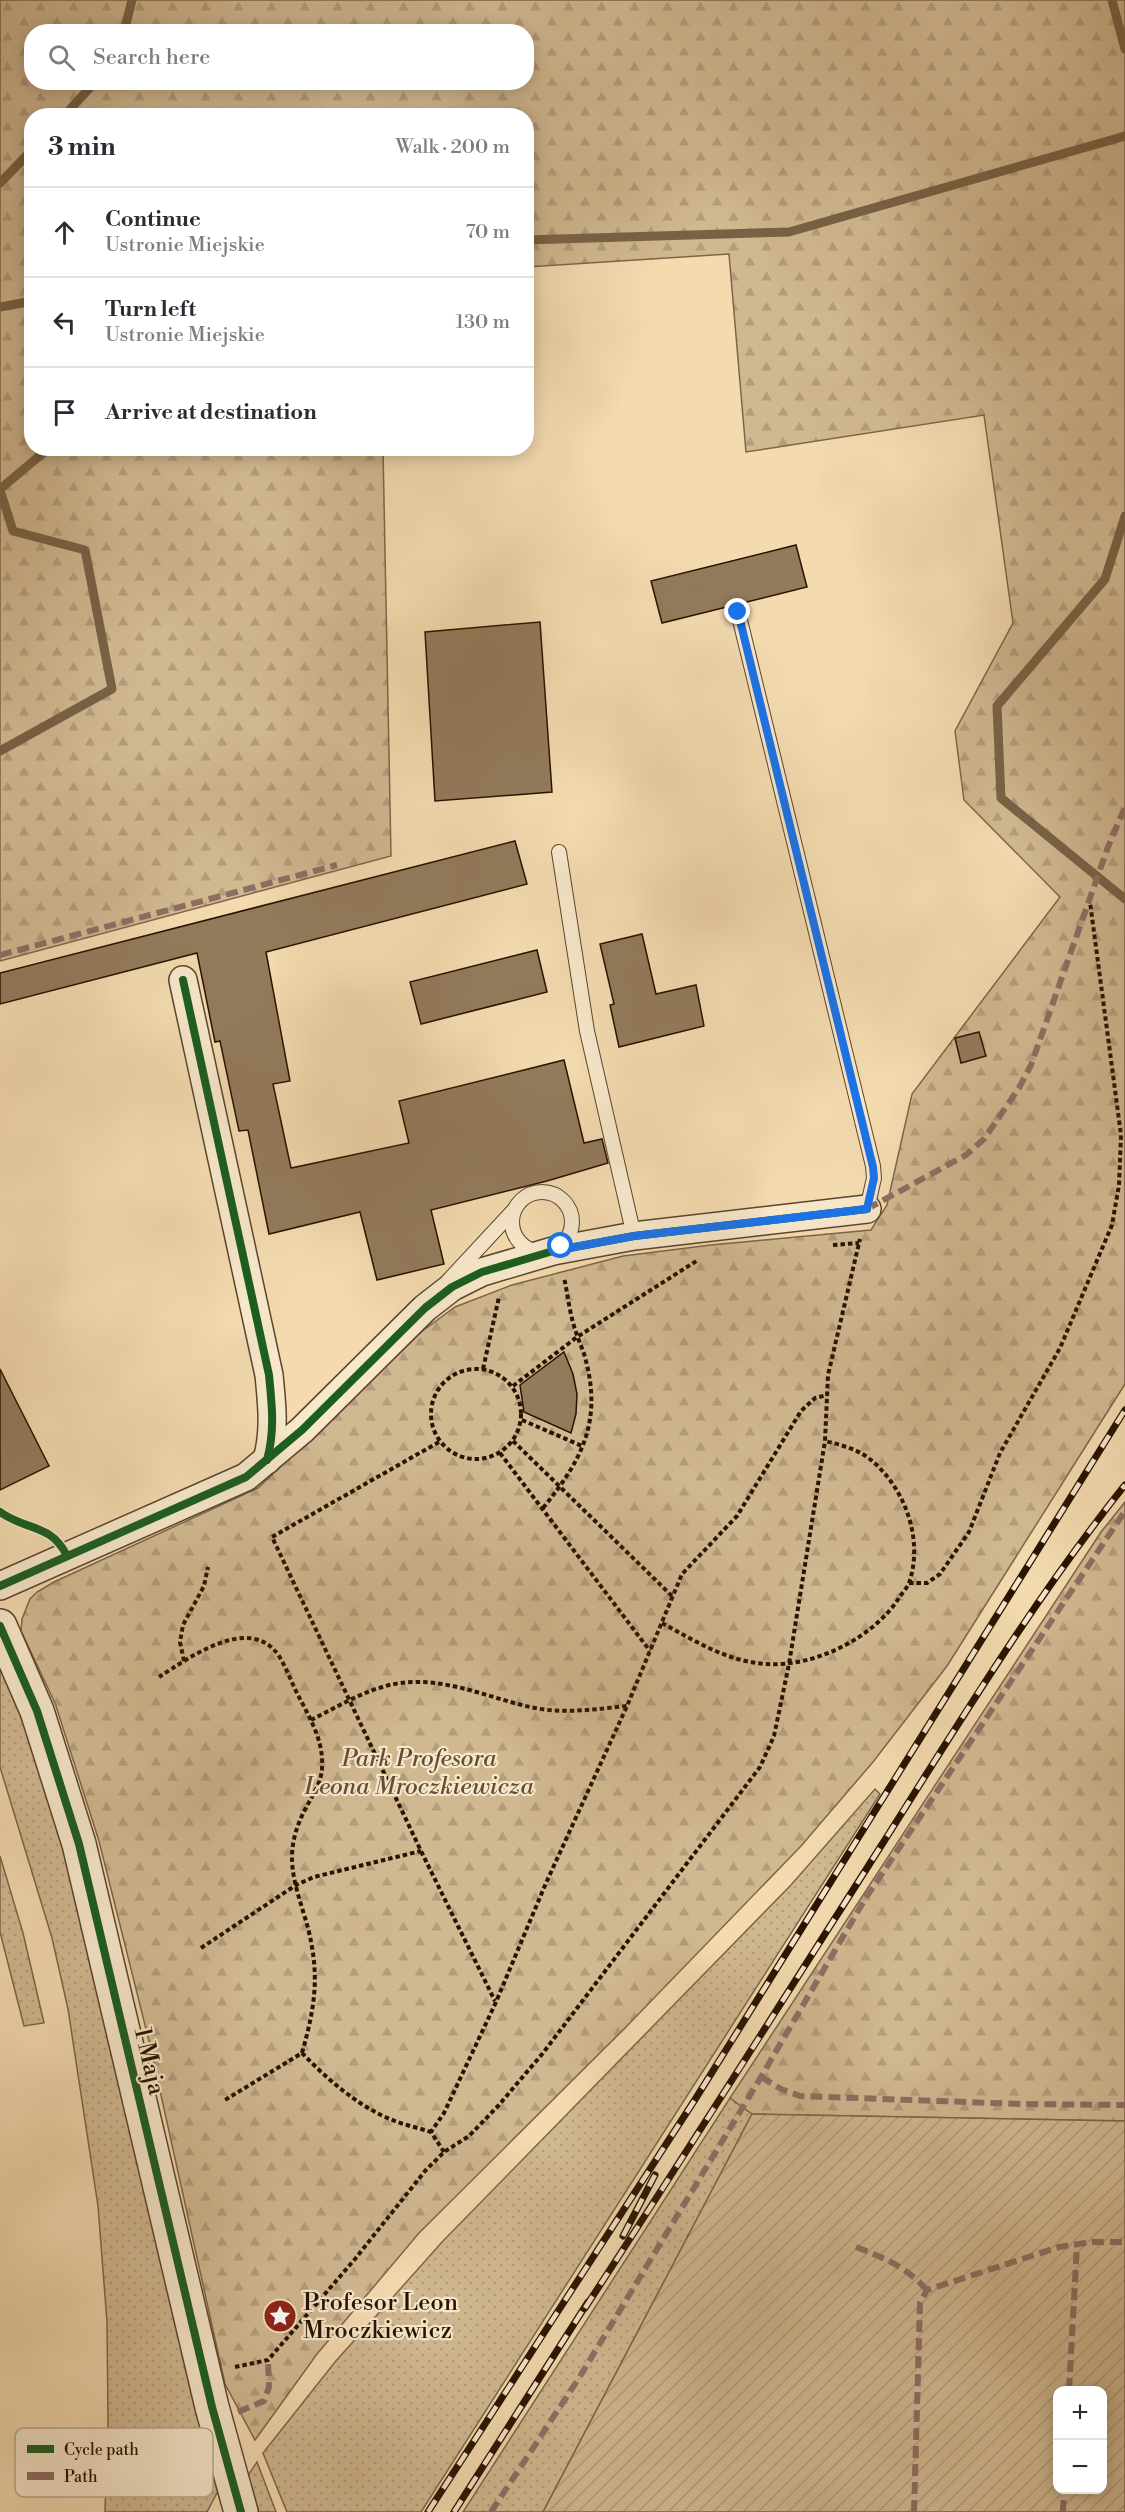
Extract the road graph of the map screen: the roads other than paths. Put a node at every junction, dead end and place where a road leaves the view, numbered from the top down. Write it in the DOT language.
graph roads {
  1 [pos="738,612"];
  2 [pos="559,852"];
  3 [pos="183,980"];
  4 [pos="867,1209"];
  5 [pos="514,1210"];
  6 [pos="634,1236"];
  7 [pos="553,1251"];
  8 [pos="413,1320"];
  9 [pos="267,1460"];
  10 [pos="0,1586"];
  11 [pos="0,1626"];
  12 [pos="242,2512"];
  1 -- 4 [label="lane"];
  2 -- 6 [label="lane"];
  3 -- 9 [label="street"];
  4 -- 6 [label="street"];
  5 -- 7 [label="lane"];
  5 -- 7 [label="lane"];
  5 -- 8 [label="lane"];
  6 -- 7 [label="street"];
  7 -- 8 [label="street"];
  8 -- 9 [label="street"];
  9 -- 10 [label="street"];
  11 -- 12 [label="street, 1 Maja"];
}
